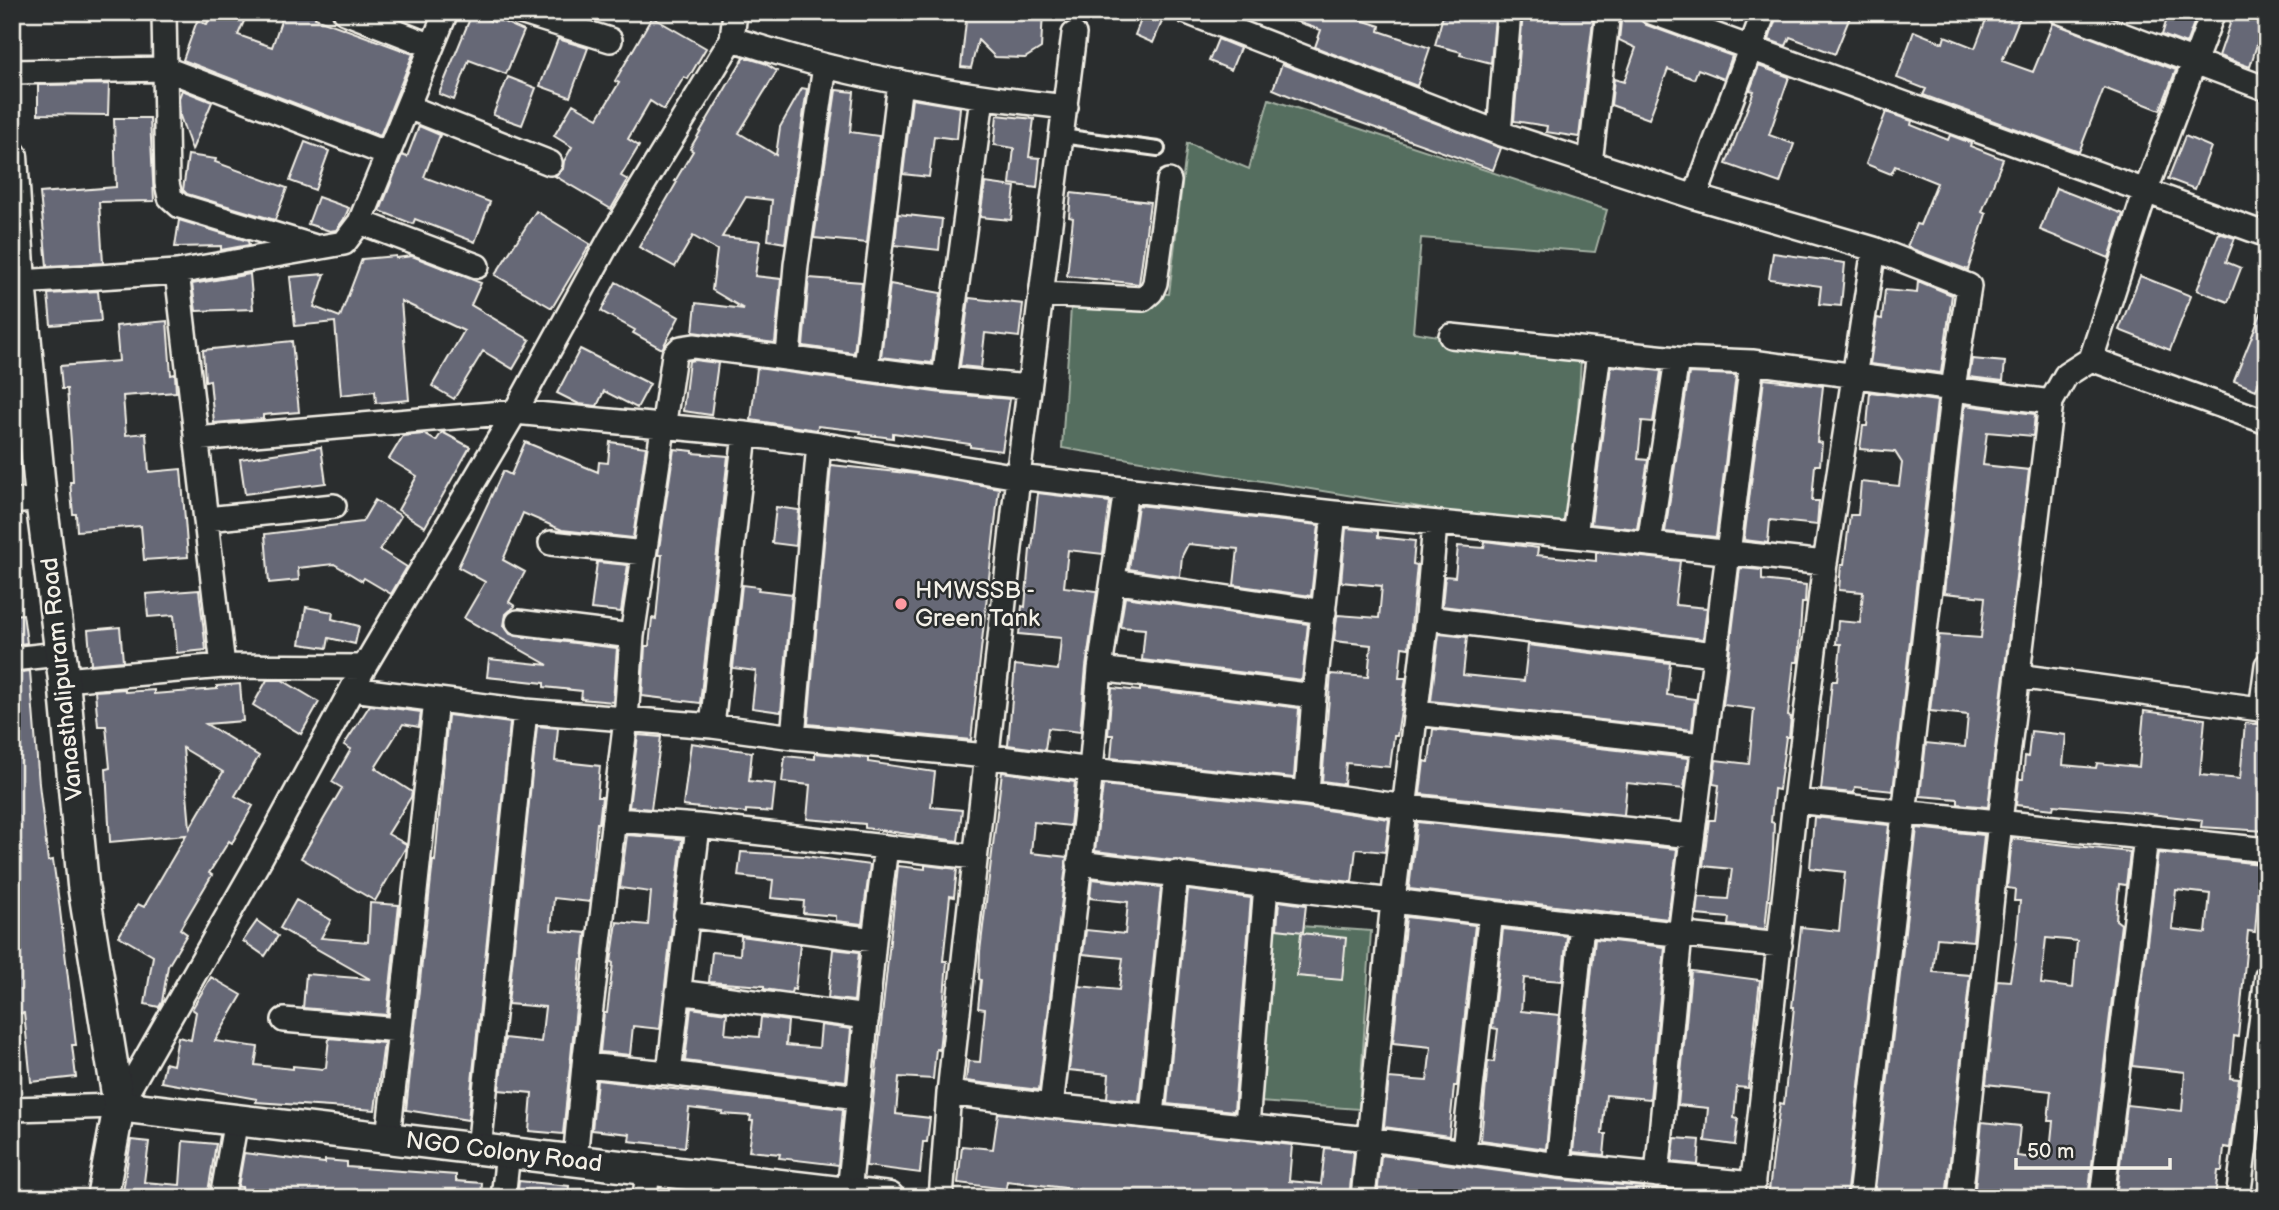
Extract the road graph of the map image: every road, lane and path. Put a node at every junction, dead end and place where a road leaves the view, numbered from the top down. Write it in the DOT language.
graph roads {
  1 [pos="164,12"];
  2 [pos="345,12"];
  3 [pos="446,12"];
  4 [pos="520,12"];
  5 [pos="734,12"];
  6 [pos="1186,12"];
  7 [pos="1608,12"];
  8 [pos="1651,12"];
  9 [pos="1764,12"];
  10 [pos="2061,12"];
  11 [pos="2213,12"];
  12 [pos="1508,13"];
  13 [pos="1074,34"];
  14 [pos="732,39"];
  15 [pos="610,40"];
  16 [pos="432,46"];
  17 [pos="1751,48"];
  18 [pos="2195,62"];
  19 [pos="825,66"];
  20 [pos="166,69"];
  21 [pos="12,72"];
  22 [pos="900,82"];
  23 [pos="2267,89"];
  24 [pos="982,98"];
  25 [pos="408,107"];
  26 [pos="1066,107"];
  27 [pos="1499,133"];
  28 [pos="1061,136"];
  29 [pos="1158,149"];
  30 [pos="387,154"];
  31 [pos="12,156"];
  32 [pos="550,163"];
  33 [pos="1590,163"];
  34 [pos="1169,181"];
  35 [pos="2146,190"];
  36 [pos="1695,197"];
  37 [pos="360,222"];
  38 [pos="2267,235"];
  39 [pos="315,247"];
  40 [pos="1874,249"];
  41 [pos="477,266"];
  42 [pos="177,272"];
  43 [pos="20,282"];
  44 [pos="1041,294"];
  45 [pos="1451,337"];
  46 [pos="1599,352"];
  47 [pos="788,356"];
  48 [pos="1677,359"];
  49 [pos="2091,359"];
  50 [pos="1752,362"];
  51 [pos="866,368"];
  52 [pos="1856,376"];
  53 [pos="944,379"];
  54 [pos="1029,387"];
  55 [pos="1953,388"];
  56 [pos="2051,402"];
  57 [pos="515,412"];
  58 [pos="2267,422"];
  59 [pos="662,427"];
  60 [pos="746,434"];
  61 [pos="197,439"];
  62 [pos="819,444"];
  63 [pos="1018,477"];
  64 [pos="1126,489"];
  65 [pos="41,499"];
  66 [pos="12,502"];
  67 [pos="334,506"];
  68 [pos="1335,513"];
  69 [pos="207,519"];
  70 [pos="1435,523"];
  71 [pos="1575,536"];
  72 [pos="551,543"];
  73 [pos="1649,544"];
  74 [pos="644,553"];
  75 [pos="1727,553"];
  76 [pos="1825,564"];
  77 [pos="1113,581"];
  78 [pos="1324,612"];
  79 [pos="1427,618"];
  80 [pos="518,622"];
  81 [pos="632,636"];
  82 [pos="1714,654"];
  83 [pos="12,659"];
  84 [pos="2267,664"];
  85 [pos="223,666"];
  86 [pos="61,667"];
  87 [pos="364,667"];
  88 [pos="1100,668"];
  89 [pos="2018,676"];
  90 [pos="352,689"];
  91 [pos="1314,696"];
  92 [pos="436,700"];
  93 [pos="2264,710"];
  94 [pos="525,711"];
  95 [pos="1416,713"];
  96 [pos="626,719"];
  97 [pos="712,726"];
  98 [pos="793,737"];
  99 [pos="1702,745"];
  100 [pos="986,755"];
  101 [pos="1091,770"];
  102 [pos="1307,793"];
  103 [pos="1795,801"];
  104 [pos="1406,807"];
  105 [pos="1905,811"];
  106 [pos="615,820"];
  107 [pos="2000,821"];
  108 [pos="698,826"];
  109 [pos="1692,836"];
  110 [pos="2146,837"];
  111 [pos="886,847"];
  112 [pos="2267,850"];
  113 [pos="975,857"];
  114 [pos="1079,863"];
  115 [pos="1175,873"];
  116 [pos="1266,885"];
  117 [pos="1394,901"];
  118 [pos="1492,912"];
  119 [pos="687,915"];
  120 [pos="1582,924"];
  121 [pos="1680,935"];
  122 [pos="874,940"];
  123 [pos="1780,945"];
  124 [pos="2267,976"];
  125 [pos="678,992"];
  126 [pos="2265,1008"];
  127 [pos="867,1017"];
  128 [pos="284,1020"];
  129 [pos="399,1030"];
  130 [pos="584,1065"];
  131 [pos="669,1073"];
  132 [pos="948,1093"];
  133 [pos="858,1097"];
  134 [pos="119,1106"];
  135 [pos="1051,1106"];
  136 [pos="12,1109"];
  137 [pos="1152,1115"];
  138 [pos="236,1120"];
  139 [pos="1247,1126"];
  140 [pos="388,1138"];
  141 [pos="1370,1139"];
  142 [pos="493,1151"];
  143 [pos="1464,1151"];
  144 [pos="575,1160"];
  145 [pos="1558,1165"];
  146 [pos="1657,1175"];
  147 [pos="646,1183"];
  148 [pos="1752,1191"];
  149 [pos="800,1192"];
  150 [pos="849,1193"];
  151 [pos="102,1198"];
  152 [pos="222,1198"];
  153 [pos="503,1198"];
  154 [pos="889,1198"];
  155 [pos="941,1198"];
  156 [pos="1363,1198"];
  157 [pos="1860,1198"];
  158 [pos="1960,1198"];
  159 [pos="2102,1198"];
  160 [pos="2238,1198"];
  1 -- 20 [label="street"];
  2 -- 16 [label="street"];
  3 -- 16 [label="street"];
  4 -- 15 [label="street"];
  5 -- 14 [label="street"];
  6 -- 27 [label="street"];
  7 -- 33 [label="street"];
  8 -- 17 [label="street"];
  9 -- 17 [label="street"];
  10 -- 18 [label="street"];
  11 -- 18 [label="street"];
  12 -- 27 [label="street"];
  13 -- 26 [label="street"];
  14 -- 19 [label="street"];
  14 -- 57 [label="street"];
  16 -- 25 [label="street"];
  17 -- 35 [label="street"];
  17 -- 36 [label="street"];
  18 -- 23 [label="street"];
  18 -- 35 [label="street"];
  19 -- 22 [label="street"];
  19 -- 47 [label="street"];
  20 -- 21 [label="street"];
  20 -- 30 [label="street"];
  20 -- 39 [label="street"];
  22 -- 24 [label="street"];
  22 -- 51 [label="street"];
  24 -- 26 [label="street"];
  24 -- 53 [label="street"];
  25 -- 30 [label="street"];
  25 -- 32 [label="street"];
  26 -- 28 [label="street"];
  27 -- 33 [label="street"];
  28 -- 29 [label="lane"];
  28 -- 44 [label="street"];
  30 -- 37 [label="street"];
  31 -- 43 [label="street, Vanasthalipuram Road"];
  33 -- 36 [label="street"];
  34 -- 44 [label="street"];
  35 -- 38 [label="street"];
  35 -- 49 [label="street"];
  36 -- 40 [label="street"];
  37 -- 39 [label="street"];
  37 -- 41 [label="street"];
  39 -- 42 [label="street"];
  40 -- 52 [label="street"];
  40 -- 55 [label="street"];
  42 -- 43 [label="street"];
  42 -- 61 [label="street"];
  43 -- 65 [label="street, Vanasthalipuram Road"];
  44 -- 54 [label="street"];
  45 -- 46 [label="street"];
  46 -- 48 [label="street"];
  46 -- 71 [label="street"];
  47 -- 51 [label="street"];
  47 -- 59 [label="street"];
  48 -- 50 [label="street"];
  48 -- 73 [label="street"];
  49 -- 56 [label="street"];
  49 -- 58 [label="street"];
  50 -- 52 [label="street"];
  50 -- 75 [label="street"];
  51 -- 53 [label="street"];
  52 -- 55 [label="street"];
  52 -- 76 [label="street"];
  53 -- 54 [label="street"];
  54 -- 63 [label="street"];
  55 -- 56 [label="street"];
  55 -- 105 [label="street"];
  56 -- 89 [label="street"];
  57 -- 59 [label="street"];
  57 -- 61 [label="street"];
  57 -- 87 [label="street"];
  59 -- 60 [label="street"];
  59 -- 74 [label="street"];
  60 -- 62 [label="street"];
  60 -- 97 [label="street"];
  61 -- 69 [label="street"];
  62 -- 63 [label="street"];
  62 -- 98 [label="street"];
  63 -- 64 [label="street"];
  63 -- 100 [label="street"];
  64 -- 68 [label="street"];
  64 -- 77 [label="street"];
  65 -- 66 [label="street"];
  65 -- 86 [label="street, Vanasthalipuram Road"];
  67 -- 69 [label="street"];
  68 -- 70 [label="street"];
  68 -- 78 [label="street"];
  69 -- 85 [label="street"];
  70 -- 71 [label="street"];
  70 -- 79 [label="street"];
  71 -- 73 [label="street"];
  72 -- 74 [label="street"];
  73 -- 75 [label="street"];
  74 -- 81 [label="street"];
  75 -- 76 [label="street"];
  75 -- 82 [label="street"];
  76 -- 103 [label="street"];
  77 -- 78 [label="street"];
  77 -- 88 [label="street"];
  78 -- 91 [label="street"];
  79 -- 82 [label="street"];
  79 -- 95 [label="street"];
  80 -- 81 [label="street"];
  81 -- 96 [label="street"];
  82 -- 99 [label="street"];
  83 -- 86 [label="street"];
  84 -- 93 [label="street"];
  85 -- 86 [label="street"];
  85 -- 87 [label="street"];
  86 -- 134 [label="street, Vanasthalipuram Road"];
  87 -- 90 [label="street"];
  88 -- 91 [label="street"];
  88 -- 101 [label="street"];
  89 -- 93 [label="street"];
  89 -- 107 [label="street"];
  90 -- 92 [label="street"];
  90 -- 134 [label="street"];
  91 -- 102 [label="street"];
  92 -- 94 [label="street"];
  92 -- 129 [label="street"];
  94 -- 96 [label="street"];
  94 -- 142 [label="street"];
  95 -- 99 [label="street"];
  95 -- 104 [label="street"];
  96 -- 97 [label="street"];
  96 -- 106 [label="street"];
  97 -- 98 [label="street"];
  98 -- 100 [label="street"];
  99 -- 109 [label="street"];
  100 -- 101 [label="street"];
  100 -- 113 [label="street"];
  101 -- 102 [label="street"];
  101 -- 114 [label="street"];
  102 -- 104 [label="street"];
  103 -- 105 [label="street"];
  103 -- 123 [label="street"];
  104 -- 109 [label="street"];
  104 -- 117 [label="street"];
  105 -- 107 [label="street"];
  105 -- 157 [label="street"];
  106 -- 108 [label="street"];
  106 -- 130 [label="street"];
  107 -- 110 [label="street"];
  107 -- 158 [label="street"];
  108 -- 111 [label="street"];
  108 -- 119 [label="street"];
  109 -- 121 [label="street"];
  110 -- 112 [label="street"];
  110 -- 159 [label="street"];
  111 -- 113 [label="street"];
  111 -- 122 [label="street"];
  113 -- 132 [label="street"];
  114 -- 115 [label="street"];
  114 -- 135 [label="street"];
  115 -- 116 [label="street"];
  115 -- 137 [label="street"];
  116 -- 117 [label="street"];
  116 -- 139 [label="street"];
  117 -- 118 [label="street"];
  117 -- 141 [label="street"];
  118 -- 120 [label="street"];
  118 -- 143 [label="street"];
  119 -- 122 [label="street"];
  119 -- 125 [label="street"];
  120 -- 121 [label="street"];
  120 -- 145 [label="street"];
  121 -- 123 [label="street"];
  121 -- 146 [label="street"];
  122 -- 127 [label="street"];
  123 -- 148 [label="street"];
  124 -- 126 [label="street"];
  125 -- 127 [label="street"];
  125 -- 131 [label="street"];
  126 -- 160 [label="street"];
  127 -- 133 [label="street"];
  128 -- 129 [label="street"];
  129 -- 140 [label="street"];
  130 -- 131 [label="street"];
  130 -- 144 [label="street"];
  131 -- 133 [label="street"];
  132 -- 135 [label="street"];
  132 -- 155 [label="street"];
  133 -- 150 [label="street"];
  134 -- 136 [label="street"];
  134 -- 138 [label="street, NGO Colony Road"];
  134 -- 151 [label="street, Vanasthalipuram Road"];
  135 -- 137 [label="street"];
  137 -- 139 [label="street"];
  138 -- 140 [label="street, NGO Colony Road"];
  138 -- 152 [label="street"];
  139 -- 141 [label="street"];
  140 -- 142 [label="street, NGO Colony Road"];
  141 -- 143 [label="street"];
  141 -- 156 [label="street"];
  142 -- 144 [label="street, NGO Colony Road"];
  142 -- 153 [label="street"];
  143 -- 145 [label="street"];
  144 -- 147 [label="street, NGO Colony Road"];
  145 -- 146 [label="street"];
  146 -- 148 [label="street"];
  147 -- 149 [label="street, NGO Colony Road"];
  149 -- 150 [label="street, NGO Colony Road"];
  150 -- 154 [label="street, NGO Colony Road"];
}
